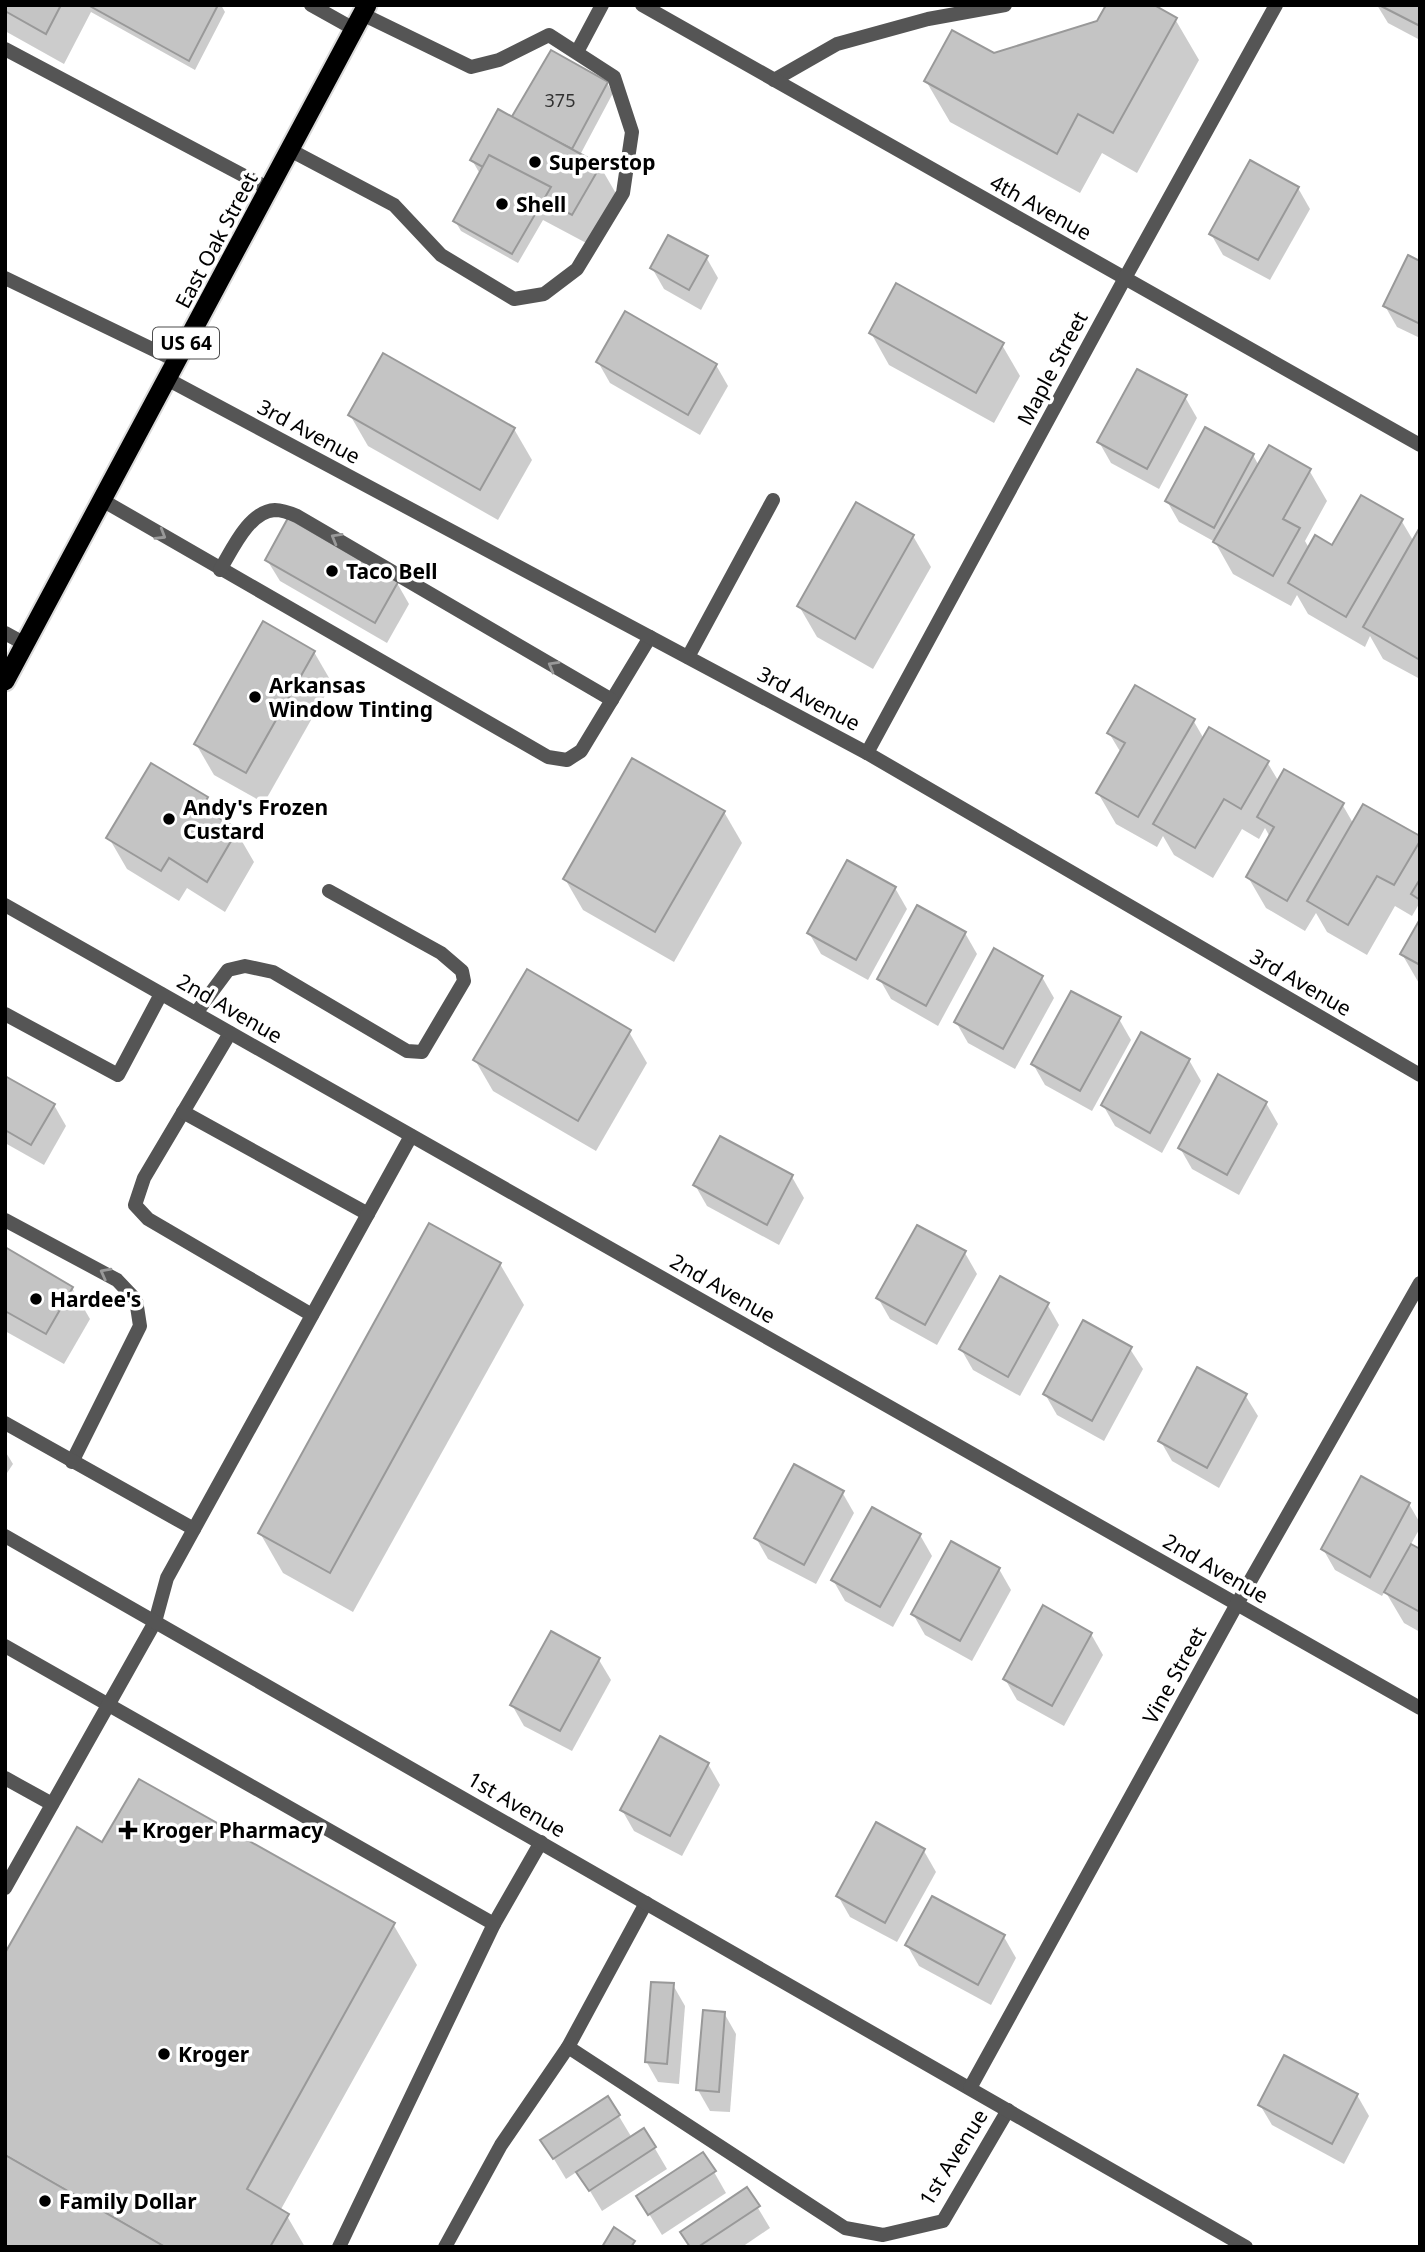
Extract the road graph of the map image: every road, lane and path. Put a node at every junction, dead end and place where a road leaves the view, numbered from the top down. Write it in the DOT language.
graph roads {
  1 [pos="311,5"];
  2 [pos="602,5"];
  3 [pos="642,5"];
  4 [pos="1004,5"];
  5 [pos="1276,5"];
  6 [pos="361,16"];
  7 [pos="5,49"];
  8 [pos="576,52"];
  9 [pos="774,80"];
  10 [pos="290,149"];
  11 [pos="269,189"];
  12 [pos="5,278"];
  13 [pos="1125,278"];
  14 [pos="177,361"];
  15 [pos="167,379"];
  16 [pos="1420,445"];
  17 [pos="102,500"];
  18 [pos="774,500"];
  19 [pos="220,570"];
  20 [pos="5,634"];
  21 [pos="650,637"];
  22 [pos="25,644"];
  23 [pos="688,657"];
  24 [pos="5,681"];
  25 [pos="612,701"];
  26 [pos="867,753"];
  27 [pos="329,891"];
  28 [pos="5,905"];
  29 [pos="161,993"];
  30 [pos="196,1013"];
  31 [pos="5,1014"];
  32 [pos="230,1032"];
  33 [pos="1420,1075"];
  34 [pos="183,1112"];
  35 [pos="411,1136"];
  36 [pos="368,1214"];
  37 [pos="5,1220"];
  38 [pos="1420,1283"];
  39 [pos="312,1315"];
  40 [pos="5,1423"];
  41 [pos="72,1462"];
  42 [pos="194,1529"];
  43 [pos="5,1536"];
  44 [pos="1237,1604"];
  45 [pos="155,1622"];
  46 [pos="5,1646"];
  47 [pos="108,1705"];
  48 [pos="1420,1708"];
  49 [pos="5,1778"];
  50 [pos="52,1804"];
  51 [pos="541,1842"];
  52 [pos="5,1888"];
  53 [pos="646,1903"];
  54 [pos="494,1924"];
  55 [pos="568,2047"];
  56 [pos="970,2088"];
  57 [pos="1008,2110"];
  58 [pos="339,2247"];
  59 [pos="445,2247"];
  60 [pos="1246,2247"];
  1 -- 6 [label="street"];
  2 -- 8 [label="street"];
  3 -- 9 [label="street, 4th Avenue"];
  4 -- 9 [label="street"];
  5 -- 13 [label="street, Maple Street"];
  6 -- 8 [label="street"];
  6 -- 10 [label="highway, East Oak Street / US 64"];
  7 -- 11 [label="street"];
  8 -- 10 [label="street"];
  9 -- 13 [label="street, 4th Avenue"];
  10 -- 11 [label="highway, East Oak Street / US 64"];
  11 -- 14 [label="highway, East Oak Street / US 64"];
  12 -- 14 [label="street"];
  13 -- 16 [label="street, 4th Avenue"];
  13 -- 26 [label="street, Maple Street"];
  14 -- 15 [label="highway, East Oak Street / US 64"];
  15 -- 17 [label="highway, East Oak Street / US 64"];
  15 -- 21 [label="street, 3rd Avenue"];
  17 -- 19 [label="street, one-way"];
  17 -- 22 [label="highway, East Oak Street / US 64"];
  18 -- 23 [label="street"];
  19 -- 25 [label="street"];
  25 -- 19 [label="street, one-way"];
  20 -- 22 [label="street"];
  21 -- 23 [label="street, 3rd Avenue"];
  21 -- 25 [label="street"];
  22 -- 24 [label="highway, East Oak Street / US 64"];
  23 -- 26 [label="street, 3rd Avenue"];
  26 -- 33 [label="street, 3rd Avenue"];
  27 -- 30 [label="street"];
  28 -- 29 [label="street, 2nd Avenue"];
  29 -- 30 [label="street, 2nd Avenue"];
  29 -- 31 [label="street"];
  30 -- 32 [label="street, 2nd Avenue"];
  32 -- 34 [label="street"];
  32 -- 35 [label="street, 2nd Avenue"];
  34 -- 36 [label="street"];
  34 -- 39 [label="street"];
  35 -- 36 [label="street"];
  35 -- 44 [label="street, 2nd Avenue"];
  36 -- 39 [label="street"];
  41 -- 37 [label="street, one-way"];
  38 -- 44 [label="street, Vine Street"];
  39 -- 42 [label="street"];
  40 -- 41 [label="street"];
  41 -- 42 [label="street"];
  42 -- 45 [label="street"];
  43 -- 45 [label="street, 1st Avenue"];
  44 -- 48 [label="street, 2nd Avenue"];
  44 -- 56 [label="street, Vine Street"];
  45 -- 47 [label="street"];
  45 -- 51 [label="street, 1st Avenue"];
  46 -- 47 [label="street"];
  47 -- 50 [label="street"];
  47 -- 54 [label="street"];
  49 -- 50 [label="street"];
  50 -- 52 [label="street"];
  51 -- 53 [label="street, 1st Avenue"];
  51 -- 54 [label="street"];
  53 -- 55 [label="street"];
  53 -- 56 [label="street, 1st Avenue"];
  54 -- 58 [label="street"];
  55 -- 57 [label="street, 1st Avenue"];
  55 -- 59 [label="street"];
  56 -- 57 [label="street, 1st Avenue"];
  57 -- 60 [label="street, 1st Avenue"];
}
